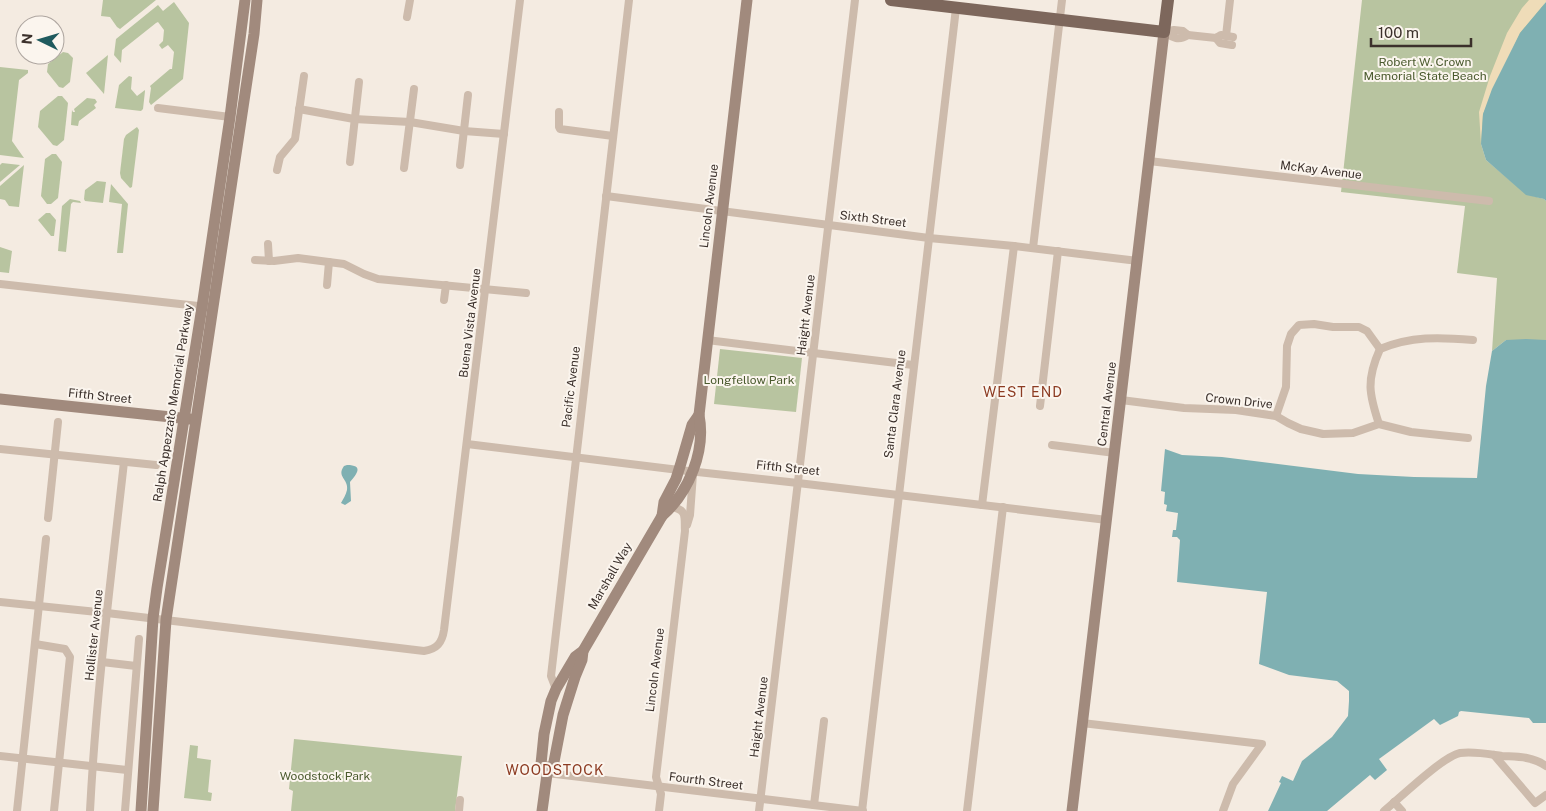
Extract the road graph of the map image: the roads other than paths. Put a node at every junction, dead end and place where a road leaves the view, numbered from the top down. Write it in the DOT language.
graph roads {
  1 [pos="246,0"];
  2 [pos="257,0"];
  3 [pos="410,0"];
  4 [pos="520,0"];
  5 [pos="629,0"];
  6 [pos="747,0"];
  7 [pos="855,0"];
  8 [pos="891,0"];
  9 [pos="1062,0"];
  10 [pos="1168,0"];
  11 [pos="1230,0"];
  12 [pos="956,4"];
  13 [pos="407,17"];
  14 [pos="1060,20"];
  15 [pos="1164,32"];
  16 [pos="304,76"];
  17 [pos="359,82"];
  18 [pos="414,89"];
  19 [pos="468,95"];
  20 [pos="158,108"];
  21 [pos="300,109"];
  22 [pos="559,112"];
  23 [pos="230,117"];
  24 [pos="354,119"];
  25 [pos="410,122"];
  26 [pos="464,131"];
  27 [pos="504,134"];
  28 [pos="613,136"];
  29 [pos="1149,160"];
  30 [pos="350,162"];
  31 [pos="460,165"];
  32 [pos="404,168"];
  33 [pos="278,170"];
  34 [pos="606,196"];
  35 [pos="1489,201"];
  36 [pos="722,211"];
  37 [pos="829,225"];
  38 [pos="929,238"];
  39 [pos="268,244"];
  40 [pos="1014,246"];
  41 [pos="1033,248"];
  42 [pos="1058,251"];
  43 [pos="255,260"];
  44 [pos="269,261"];
  45 [pos="1138,261"];
  46 [pos="329,262"];
  47 [pos="0,284"];
  48 [pos="327,285"];
  49 [pos="446,285"];
  50 [pos="485,288"];
  51 [pos="526,293"];
  52 [pos="444,300"];
  53 [pos="208,307"];
  54 [pos="707,340"];
  55 [pos="1473,340"];
  56 [pos="1380,349"];
  57 [pos="813,353"];
  58 [pos="913,365"];
  59 [pos="0,399"];
  60 [pos="1121,400"];
  61 [pos="1040,406"];
  62 [pos="699,415"];
  63 [pos="1276,416"];
  64 [pos="184,419"];
  65 [pos="196,420"];
  66 [pos="58,422"];
  67 [pos="1379,424"];
  68 [pos="690,434"];
  69 [pos="1468,438"];
  70 [pos="467,444"];
  71 [pos="1052,445"];
  72 [pos="0,449"];
  73 [pos="1115,453"];
  74 [pos="54,454"];
  75 [pos="576,457"];
  76 [pos="124,462"];
  77 [pos="156,465"];
  78 [pos="679,470"];
  79 [pos="693,472"];
  80 [pos="798,483"];
  81 [pos="898,495"];
  82 [pos="982,505"];
  83 [pos="672,507"];
  84 [pos="1003,508"];
  85 [pos="662,516"];
  86 [pos="48,518"];
  87 [pos="1107,520"];
  88 [pos="684,531"];
  89 [pos="46,539"];
  90 [pos="0,602"];
  91 [pos="39,606"];
  92 [pos="108,613"];
  93 [pos="153,618"];
  94 [pos="166,620"];
  95 [pos="138,639"];
  96 [pos="35,644"];
  97 [pos="583,651"];
  98 [pos="102,662"];
  99 [pos="136,666"];
  100 [pos="556,689"];
  101 [pos="824,721"];
  102 [pos="1082,723"];
  103 [pos="1494,755"];
  104 [pos="0,756"];
  105 [pos="23,759"];
  106 [pos="59,762"];
  107 [pos="92,766"];
  108 [pos="1546,766"];
  109 [pos="127,770"];
  110 [pos="547,773"];
  111 [pos="658,786"];
  112 [pos="1546,794"];
  113 [pos="760,799"];
  114 [pos="460,800"];
  115 [pos="1394,802"];
  116 [pos="814,805"];
  117 [pos="17,811"];
  118 [pos="54,811"];
  119 [pos="90,811"];
  120 [pos="125,811"];
  121 [pos="141,811"];
  122 [pos="153,811"];
  123 [pos="459,811"];
  124 [pos="542,811"];
  125 [pos="659,811"];
  126 [pos="759,811"];
  127 [pos="862,811"];
  128 [pos="967,811"];
  129 [pos="1072,811"];
  130 [pos="1223,811"];
  131 [pos="1384,811"];
  132 [pos="1402,811"];
  1 -- 23 [label="street, Ralph Appezzato Memorial Parkway"];
  2 -- 53 [label="street, Ralph Appezzato Memorial Parkway"];
  3 -- 13 [label="street"];
  4 -- 27 [label="street, Buena Vista Avenue"];
  5 -- 28 [label="street, Pacific Avenue"];
  6 -- 36 [label="street, Lincoln Avenue"];
  7 -- 37 [label="street, Haight Avenue"];
  8 -- 12 [label="main road"];
  9 -- 14 [label="street"];
  10 -- 15 [label="main road, Central Avenue"];
  11 -- 15 [label="street"];
  12 -- 14 [label="main road"];
  12 -- 38 [label="street, Santa Clara Avenue"];
  14 -- 15 [label="main road"];
  14 -- 41 [label="street"];
  15 -- 29 [label="street, Central Avenue"];
  16 -- 21 [label="street"];
  17 -- 24 [label="street"];
  18 -- 25 [label="street"];
  19 -- 26 [label="street"];
  20 -- 23 [label="street"];
  21 -- 24 [label="street"];
  21 -- 33 [label="street"];
  22 -- 28 [label="street"];
  23 -- 53 [label="street, Ralph Appezzato Memorial Parkway"];
  24 -- 25 [label="street"];
  24 -- 30 [label="street"];
  25 -- 26 [label="street"];
  25 -- 32 [label="street"];
  26 -- 27 [label="street"];
  26 -- 31 [label="street"];
  27 -- 50 [label="street, Buena Vista Avenue"];
  28 -- 34 [label="street, Pacific Avenue"];
  29 -- 35 [label="street, McKay Avenue"];
  29 -- 45 [label="street, Central Avenue"];
  34 -- 36 [label="street, Sixth Street"];
  34 -- 75 [label="street, Pacific Avenue"];
  36 -- 37 [label="street, Sixth Street"];
  36 -- 54 [label="street, Lincoln Avenue"];
  37 -- 38 [label="street, Sixth Street"];
  37 -- 57 [label="street, Haight Avenue"];
  38 -- 40 [label="street, Sixth Street"];
  38 -- 58 [label="street, Santa Clara Avenue"];
  39 -- 44 [label="street"];
  40 -- 41 [label="street, Sixth Street"];
  40 -- 82 [label="street"];
  41 -- 42 [label="street, Sixth Street"];
  42 -- 45 [label="street, Sixth Street"];
  42 -- 61 [label="street"];
  43 -- 44 [label="street"];
  44 -- 46 [label="street"];
  45 -- 60 [label="street, Central Avenue"];
  46 -- 48 [label="street"];
  46 -- 49 [label="street"];
  47 -- 53 [label="street"];
  49 -- 50 [label="street"];
  49 -- 52 [label="street"];
  50 -- 51 [label="street"];
  50 -- 70 [label="street, Buena Vista Avenue"];
  53 -- 64 [label="street, Ralph Appezzato Memorial Parkway"];
  53 -- 65 [label="street, Ralph Appezzato Memorial Parkway"];
  54 -- 57 [label="street"];
  54 -- 62 [label="street, Lincoln Avenue"];
  55 -- 56 [label="street"];
  56 -- 63 [label="street"];
  56 -- 67 [label="street"];
  57 -- 58 [label="street"];
  57 -- 80 [label="street, Haight Avenue"];
  58 -- 81 [label="street, Santa Clara Avenue"];
  59 -- 64 [label="street, Fifth Street"];
  60 -- 63 [label="street, Crown Drive"];
  60 -- 73 [label="street, Central Avenue"];
  62 -- 68 [label="street, Lincoln Avenue"];
  62 -- 79 [label="street, Lincoln Avenue"];
  63 -- 67 [label="street, Crown Drive"];
  64 -- 65 [label="street, Fifth Street"];
  64 -- 93 [label="street, Ralph Appezzato Memorial Parkway"];
  65 -- 94 [label="street, Ralph Appezzato Memorial Parkway"];
  66 -- 74 [label="street"];
  67 -- 69 [label="street"];
  68 -- 78 [label="street, Lincoln Avenue"];
  68 -- 79 [label="street"];
  70 -- 75 [label="street, Fifth Street"];
  70 -- 94 [label="street, Buena Vista Avenue"];
  71 -- 73 [label="street"];
  72 -- 74 [label="street"];
  73 -- 87 [label="street, Central Avenue"];
  74 -- 76 [label="street"];
  74 -- 86 [label="street"];
  75 -- 78 [label="street, Fifth Street"];
  75 -- 100 [label="street, Pacific Avenue"];
  76 -- 77 [label="street"];
  76 -- 92 [label="street, Hollister Avenue"];
  78 -- 79 [label="street, Fifth Street"];
  78 -- 85 [label="street, Marshall Way"];
  79 -- 80 [label="street, Fifth Street"];
  79 -- 83 [label="street, Marshall Way"];
  79 -- 88 [label="street, Lincoln Avenue"];
  80 -- 81 [label="street, Fifth Street"];
  80 -- 113 [label="street, Haight Avenue"];
  81 -- 82 [label="street, Fifth Street"];
  81 -- 127 [label="street, Santa Clara Avenue"];
  82 -- 84 [label="street, Fifth Street"];
  83 -- 85 [label="street, Marshall Way"];
  83 -- 88 [label="street, Lincoln Avenue"];
  84 -- 87 [label="street, Fifth Street"];
  84 -- 128 [label="street"];
  85 -- 97 [label="street, Marshall Way"];
  87 -- 102 [label="street, Central Avenue"];
  88 -- 111 [label="street, Lincoln Avenue"];
  89 -- 91 [label="street"];
  90 -- 91 [label="street"];
  91 -- 92 [label="street"];
  91 -- 96 [label="street"];
  92 -- 93 [label="street"];
  92 -- 98 [label="street, Hollister Avenue"];
  93 -- 94 [label="street"];
  93 -- 121 [label="street, Ralph Appezzato Memorial Parkway"];
  94 -- 122 [label="street, Ralph Appezzato Memorial Parkway"];
  95 -- 99 [label="street"];
  96 -- 105 [label="street"];
  96 -- 106 [label="street"];
  97 -- 100 [label="street, Marshall Way"];
  97 -- 110 [label="street, Marshall Way"];
  98 -- 99 [label="street"];
  98 -- 107 [label="street, Hollister Avenue"];
  99 -- 109 [label="street"];
  100 -- 110 [label="street"];
  101 -- 116 [label="street"];
  102 -- 129 [label="street, Central Avenue"];
  102 -- 130 [label="street"];
  103 -- 108 [label="street"];
  103 -- 112 [label="street"];
  103 -- 115 [label="street"];
  104 -- 105 [label="street"];
  105 -- 106 [label="street"];
  105 -- 117 [label="street"];
  106 -- 107 [label="street"];
  106 -- 118 [label="street"];
  107 -- 109 [label="street"];
  107 -- 119 [label="street, Hollister Avenue"];
  109 -- 120 [label="street"];
  110 -- 111 [label="street, Fourth Street"];
  110 -- 124 [label="street"];
  111 -- 113 [label="street, Fourth Street"];
  111 -- 125 [label="street, Lincoln Avenue"];
  113 -- 116 [label="street, Fourth Street"];
  113 -- 126 [label="street, Haight Avenue"];
  114 -- 123 [label="street"];
  115 -- 131 [label="street"];
  115 -- 132 [label="street"];
  116 -- 127 [label="street, Fourth Street"];
}
